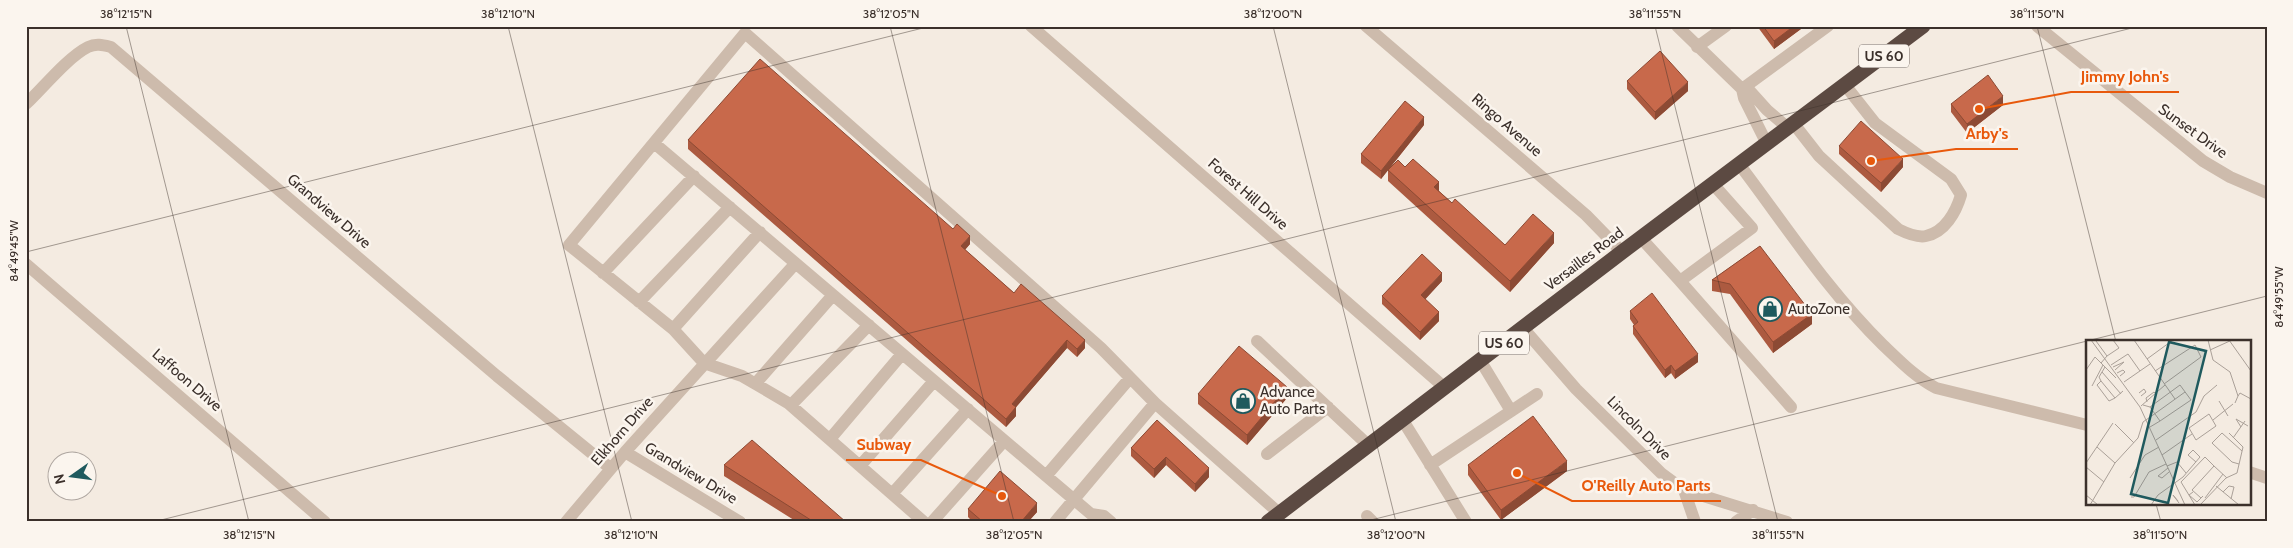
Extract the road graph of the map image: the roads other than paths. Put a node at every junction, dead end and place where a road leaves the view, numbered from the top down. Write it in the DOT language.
graph roads {
  1 [pos="1030,26"];
  2 [pos="1366,26"];
  3 [pos="1677,26"];
  4 [pos="1726,26"];
  5 [pos="1828,26"];
  6 [pos="1923,26"];
  7 [pos="2038,26"];
  8 [pos="1693,43"];
  9 [pos="1845,85"];
  10 [pos="1742,89"];
  11 [pos="26,104"];
  12 [pos="1791,126"];
  13 [pos="654,143"];
  14 [pos="1767,144"];
  15 [pos="1739,164"];
  16 [pos="694,176"];
  17 [pos="1713,184"];
  18 [pos="2267,193"];
  19 [pos="730,207"];
  20 [pos="760,232"];
  21 [pos="1640,238"];
  22 [pos="1622,252"];
  23 [pos="26,264"];
  24 [pos="795,264"];
  25 [pos="603,273"];
  26 [pos="1680,281"];
  27 [pos="833,295"];
  28 [pos="639,302"];
  29 [pos="869,325"];
  30 [pos="1523,328"];
  31 [pos="673,329"];
  32 [pos="1257,341"];
  33 [pos="902,354"];
  34 [pos="1480,360"];
  35 [pos="704,363"];
  36 [pos="1130,378"];
  37 [pos="934,381"];
  38 [pos="756,383"];
  39 [pos="1444,387"];
  40 [pos="1537,394"];
  41 [pos="1155,403"];
  42 [pos="791,405"];
  43 [pos="1791,406"];
  44 [pos="1328,407"];
  45 [pos="968,409"];
  46 [pos="1511,411"];
  47 [pos="1402,419"];
  48 [pos="2086,425"];
  49 [pos="830,439"];
  50 [pos="1004,441"];
  51 [pos="1368,445"];
  52 [pos="625,452"];
  53 [pos="1267,454"];
  54 [pos="1430,465"];
  55 [pos="860,466"];
  56 [pos="610,468"];
  57 [pos="2250,472"];
  58 [pos="1046,476"];
  59 [pos="2267,478"];
  60 [pos="1684,490"];
  61 [pos="892,494"];
  62 [pos="1074,500"];
  63 [pos="1753,510"];
  64 [pos="1092,518"];
  65 [pos="1274,518"];
  66 [pos="325,522"];
  67 [pos="566,522"];
  68 [pos="740,522"];
  69 [pos="924,522"];
  70 [pos="932,522"];
  71 [pos="1055,522"];
  72 [pos="1112,522"];
  73 [pos="1466,522"];
  74 [pos="1695,522"];
  75 [pos="1736,522"];
  76 [pos="1787,522"];
  1 -- 39 [label="street, Forest Hill Drive"];
  2 -- 22 [label="street, Ringo Avenue"];
  3 -- 8 [label="street"];
  4 -- 8 [label="street"];
  5 -- 10 [label="street"];
  6 -- 9 [label="highway, Versailles Road / US 60"];
  7 -- 18 [label="street, Sunset Drive"];
  8 -- 10 [label="street"];
  9 -- 12 [label="highway, Versailles Road / US 60"];
  9 -- 12 [label="street"];
  10 -- 12 [label="street"];
  10 -- 14 [label="street"];
  11 -- 56 [label="street, Grandview Drive"];
  12 -- 14 [label="highway, Versailles Road / US 60"];
  13 -- 16 [label="street"];
  13 -- 25 [label="street"];
  13 -- 36 [label="street"];
  14 -- 15 [label="highway, Versailles Road / US 60"];
  15 -- 17 [label="highway, Versailles Road / US 60"];
  15 -- 48 [label="street"];
  16 -- 19 [label="street"];
  16 -- 25 [label="street"];
  17 -- 21 [label="highway, Versailles Road / US 60"];
  17 -- 26 [label="street"];
  19 -- 20 [label="street"];
  19 -- 28 [label="street"];
  20 -- 24 [label="street"];
  20 -- 31 [label="street"];
  21 -- 22 [label="highway, Versailles Road / US 60"];
  21 -- 26 [label="street"];
  22 -- 30 [label="highway, Versailles Road / US 60"];
  23 -- 66 [label="street, Laffoon Drive"];
  24 -- 27 [label="street"];
  24 -- 35 [label="street, Elkhorn Drive"];
  25 -- 28 [label="street"];
  26 -- 43 [label="street"];
  27 -- 29 [label="street"];
  27 -- 38 [label="street"];
  28 -- 31 [label="street"];
  29 -- 33 [label="street"];
  29 -- 42 [label="street"];
  30 -- 34 [label="highway, Versailles Road / US 60"];
  30 -- 60 [label="street, Lincoln Drive"];
  31 -- 35 [label="street"];
  32 -- 44 [label="street"];
  33 -- 37 [label="street"];
  33 -- 49 [label="street"];
  34 -- 39 [label="highway, Versailles Road / US 60"];
  34 -- 46 [label="street"];
  35 -- 38 [label="street"];
  35 -- 52 [label="street, Elkhorn Drive"];
  36 -- 41 [label="street"];
  36 -- 58 [label="street"];
  37 -- 45 [label="street"];
  37 -- 55 [label="street"];
  38 -- 42 [label="street"];
  39 -- 47 [label="highway, Versailles Road / US 60"];
  40 -- 46 [label="street"];
  41 -- 62 [label="street"];
  41 -- 65 [label="street"];
  42 -- 49 [label="street"];
  44 -- 51 [label="street"];
  44 -- 53 [label="street"];
  45 -- 50 [label="street"];
  45 -- 61 [label="street"];
  46 -- 54 [label="street"];
  47 -- 51 [label="highway, Versailles Road / US 60"];
  47 -- 54 [label="street"];
  49 -- 55 [label="street"];
  50 -- 58 [label="street"];
  50 -- 70 [label="street"];
  51 -- 65 [label="highway, Versailles Road / US 60"];
  52 -- 56 [label="street, Elkhorn Drive"];
  52 -- 68 [label="street, Grandview Drive"];
  54 -- 73 [label="street"];
  55 -- 61 [label="street"];
  56 -- 67 [label="street, Elkhorn Drive"];
  57 -- 59 [label="street"];
  58 -- 62 [label="street"];
  60 -- 63 [label="street, Lincoln Drive"];
  60 -- 74 [label="street"];
  61 -- 69 [label="street"];
  62 -- 64 [label="street"];
  62 -- 71 [label="street"];
  63 -- 75 [label="street"];
  63 -- 76 [label="street, Lincoln Drive"];
  64 -- 72 [label="street"];
}
